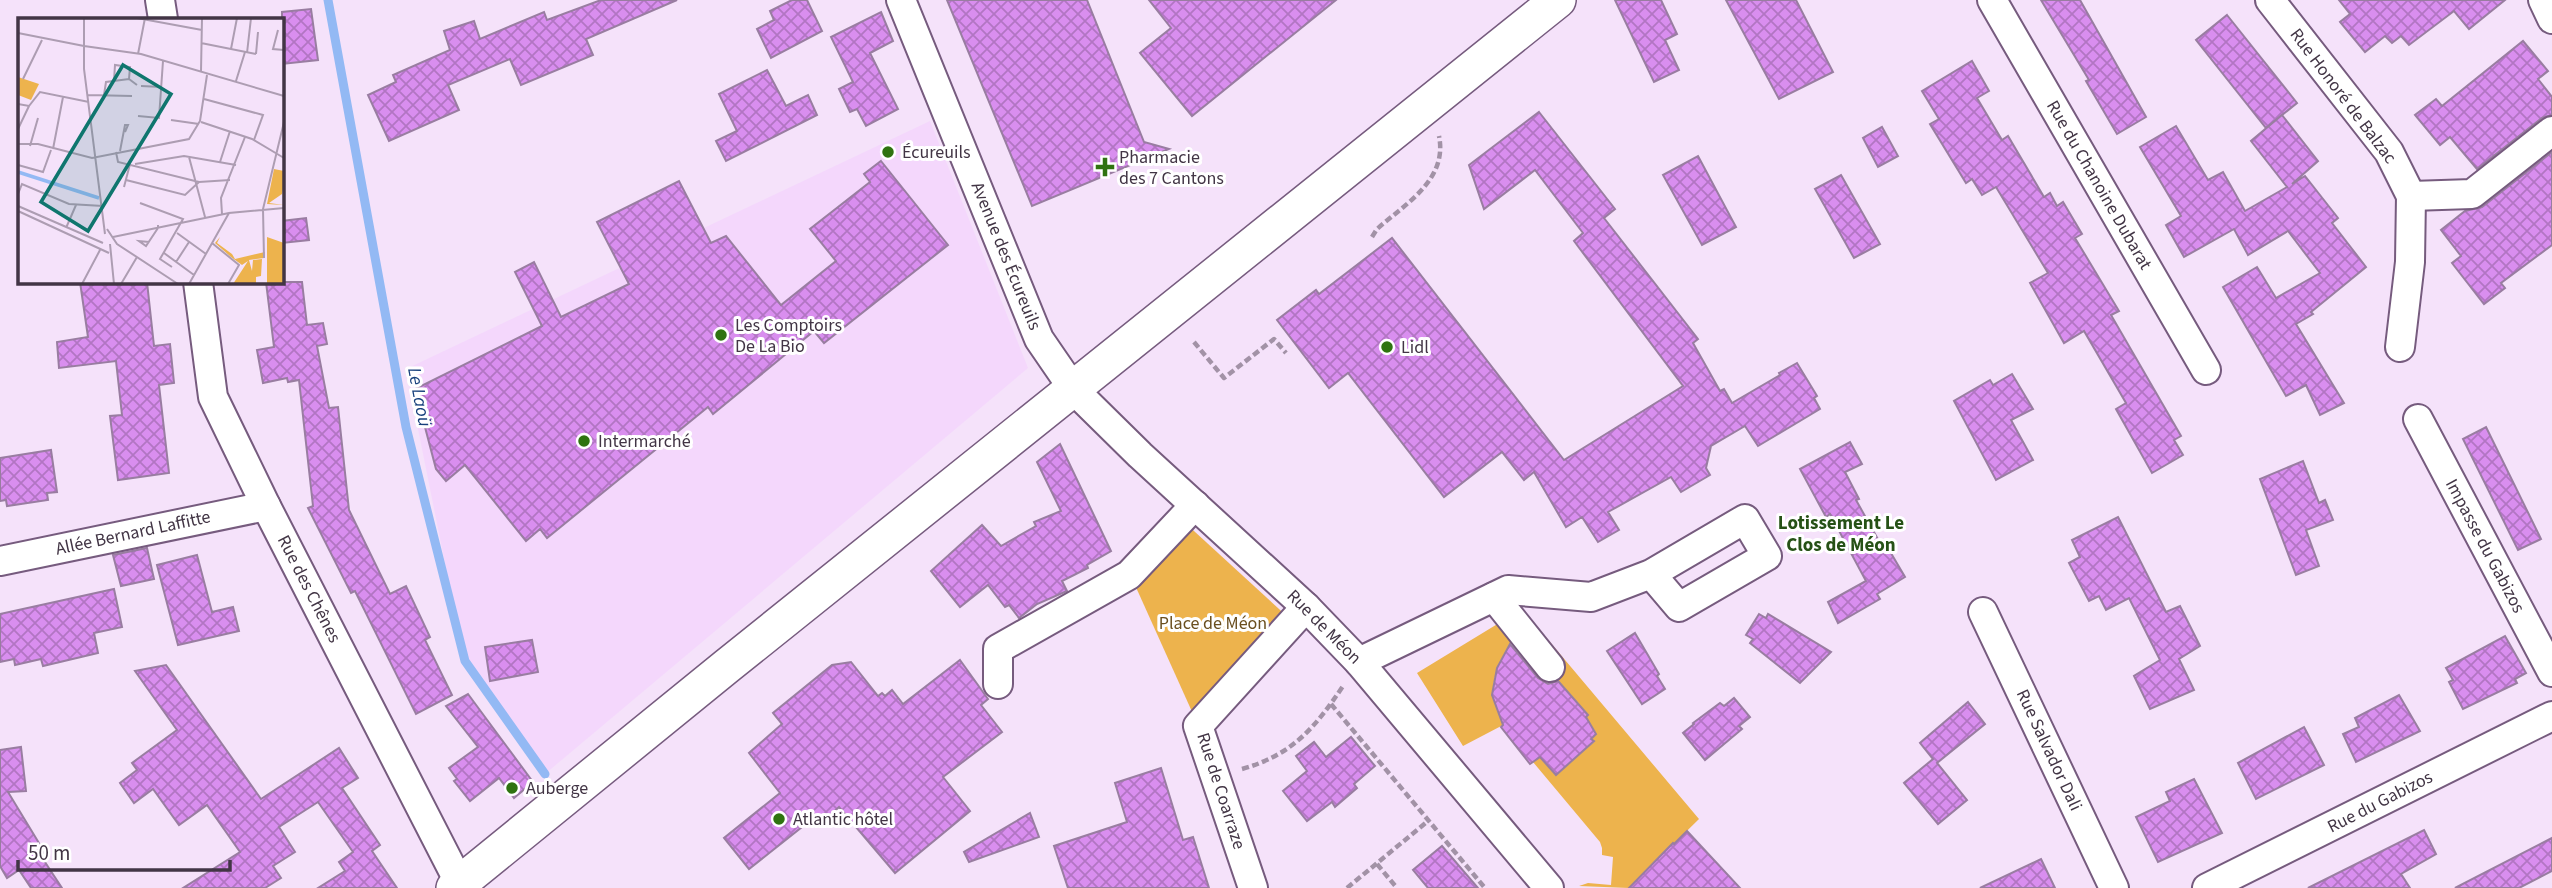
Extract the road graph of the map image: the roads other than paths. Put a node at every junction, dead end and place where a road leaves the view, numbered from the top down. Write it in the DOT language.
graph roads {
  1 [pos="160,0"];
  2 [pos="901,0"];
  3 [pos="1558,0"];
  4 [pos="1992,0"];
  5 [pos="2270,0"];
  6 [pos="2543,0"];
  7 [pos="163,18"];
  8 [pos="2552,19"];
  9 [pos="2552,131"];
  10 [pos="2411,196"];
  11 [pos="198,284"];
  12 [pos="2400,347"];
  13 [pos="2206,370"];
  14 [pos="1074,390"];
  15 [pos="2418,419"];
  16 [pos="1195,505"];
  17 [pos="265,506"];
  18 [pos="0,561"];
  19 [pos="1651,574"];
  20 [pos="1493,597"];
  21 [pos="1306,607"];
  22 [pos="1983,612"];
  23 [pos="1359,662"];
  24 [pos="1550,667"];
  25 [pos="2552,672"];
  26 [pos="998,684"];
  27 [pos="2552,716"];
  28 [pos="457,886"];
  29 [pos="1253,888"];
  30 [pos="1549,888"];
  31 [pos="2114,888"];
  32 [pos="2207,888"];
  1 -- 7 [label="street"];
  2 -- 14 [label="street, Avenue des Écureuils"];
  3 -- 14 [label="main road"];
  4 -- 13 [label="street, Rue du Chanoine Dubarat"];
  5 -- 10 [label="street, Rue Honoré de Balzac"];
  6 -- 8 [label="street"];
  9 -- 10 [label="street"];
  10 -- 12 [label="street, Rue Honoré de Balzac"];
  11 -- 17 [label="street, Rue des Chênes"];
  14 -- 16 [label="street, Rue de Méon"];
  14 -- 28 [label="main road"];
  15 -- 25 [label="street, Impasse du Gabizos"];
  16 -- 21 [label="street, Rue de Méon"];
  16 -- 26 [label="street"];
  17 -- 18 [label="street, Allée Bernard Laffitte"];
  17 -- 28 [label="street, Rue des Chênes"];
  19 -- 20 [label="street"];
  20 -- 23 [label="street"];
  20 -- 24 [label="street"];
  21 -- 23 [label="street, Rue de Méon"];
  21 -- 29 [label="street, Rue de Coarraze"];
  22 -- 31 [label="street, Rue Salvador Dali"];
  23 -- 30 [label="street, Rue de Méon"];
  27 -- 32 [label="street, Rue du Gabizos"];
}
